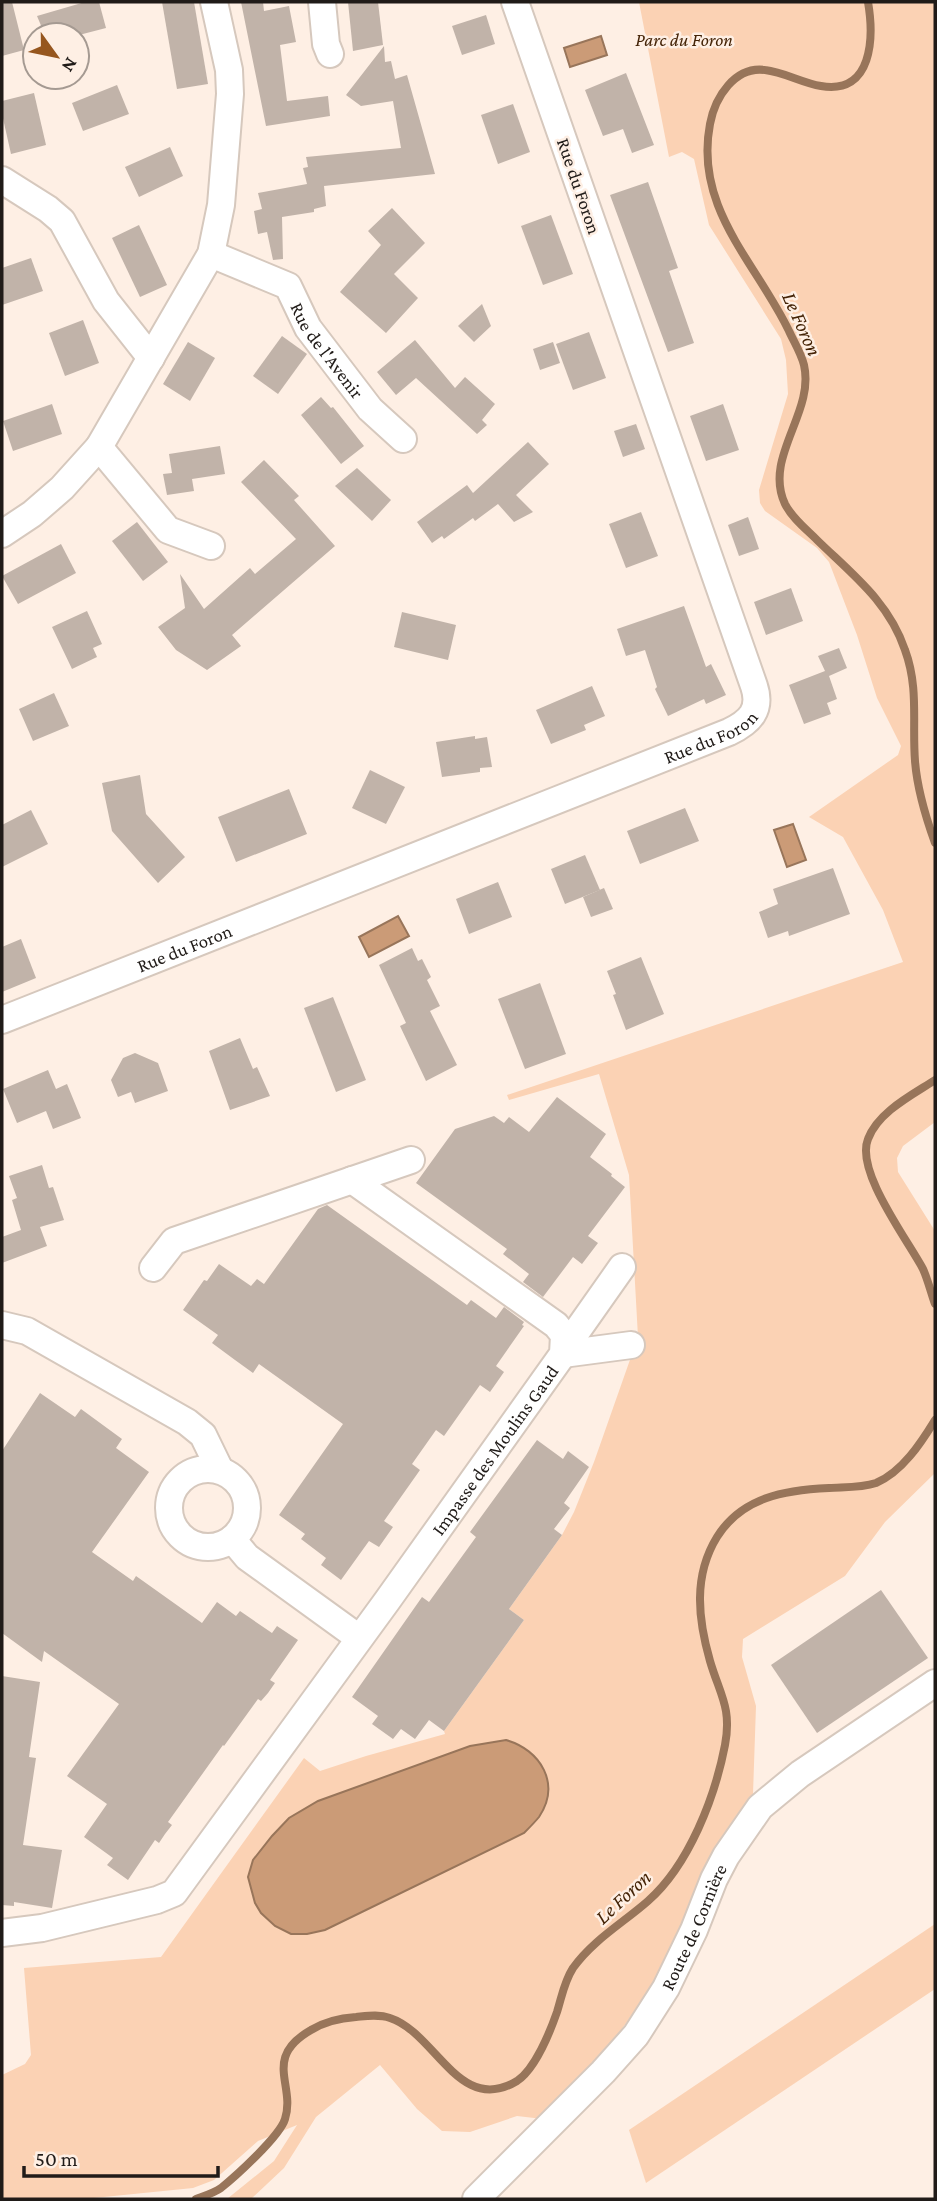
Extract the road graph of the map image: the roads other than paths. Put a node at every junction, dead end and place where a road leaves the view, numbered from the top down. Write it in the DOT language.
graph roads {
  1 [pos="214,2"];
  2 [pos="322,2"];
  3 [pos="514,2"];
  4 [pos="330,54"];
  5 [pos="3,185"];
  6 [pos="211,254"];
  7 [pos="151,358"];
  8 [pos="403,439"];
  9 [pos="99,447"];
  10 [pos="2,534"];
  11 [pos="211,546"];
  12 [pos="2,1020"];
  13 [pos="411,1160"];
  14 [pos="352,1180"];
  15 [pos="622,1267"];
  16 [pos="153,1268"];
  17 [pos="2,1325"];
  18 [pos="631,1345"];
  19 [pos="564,1351"];
  20 [pos="220,1470"];
  21 [pos="232,1539"];
  22 [pos="359,1638"];
  23 [pos="935,1683"];
  24 [pos="2,1933"];
  25 [pos="476,2199"];
  1 -- 6 [label="street"];
  2 -- 4 [label="street"];
  3 -- 12 [label="street, Rue du Foron"];
  5 -- 7 [label="street"];
  6 -- 7 [label="street"];
  6 -- 8 [label="street, Rue de l'Avenir"];
  7 -- 9 [label="street"];
  9 -- 10 [label="street"];
  9 -- 11 [label="street"];
  13 -- 14 [label="street"];
  14 -- 16 [label="street"];
  14 -- 19 [label="street, Impasse des Moulins Gaud"];
  15 -- 19 [label="street"];
  17 -- 20 [label="street"];
  18 -- 19 [label="street"];
  19 -- 22 [label="street, Impasse des Moulins Gaud"];
  20 -- 21 [label="street"];
  20 -- 21 [label="street"];
  21 -- 22 [label="street"];
  22 -- 24 [label="street, Impasse des Moulins Gaud"];
  23 -- 25 [label="street, Route de Cornière"];
}
